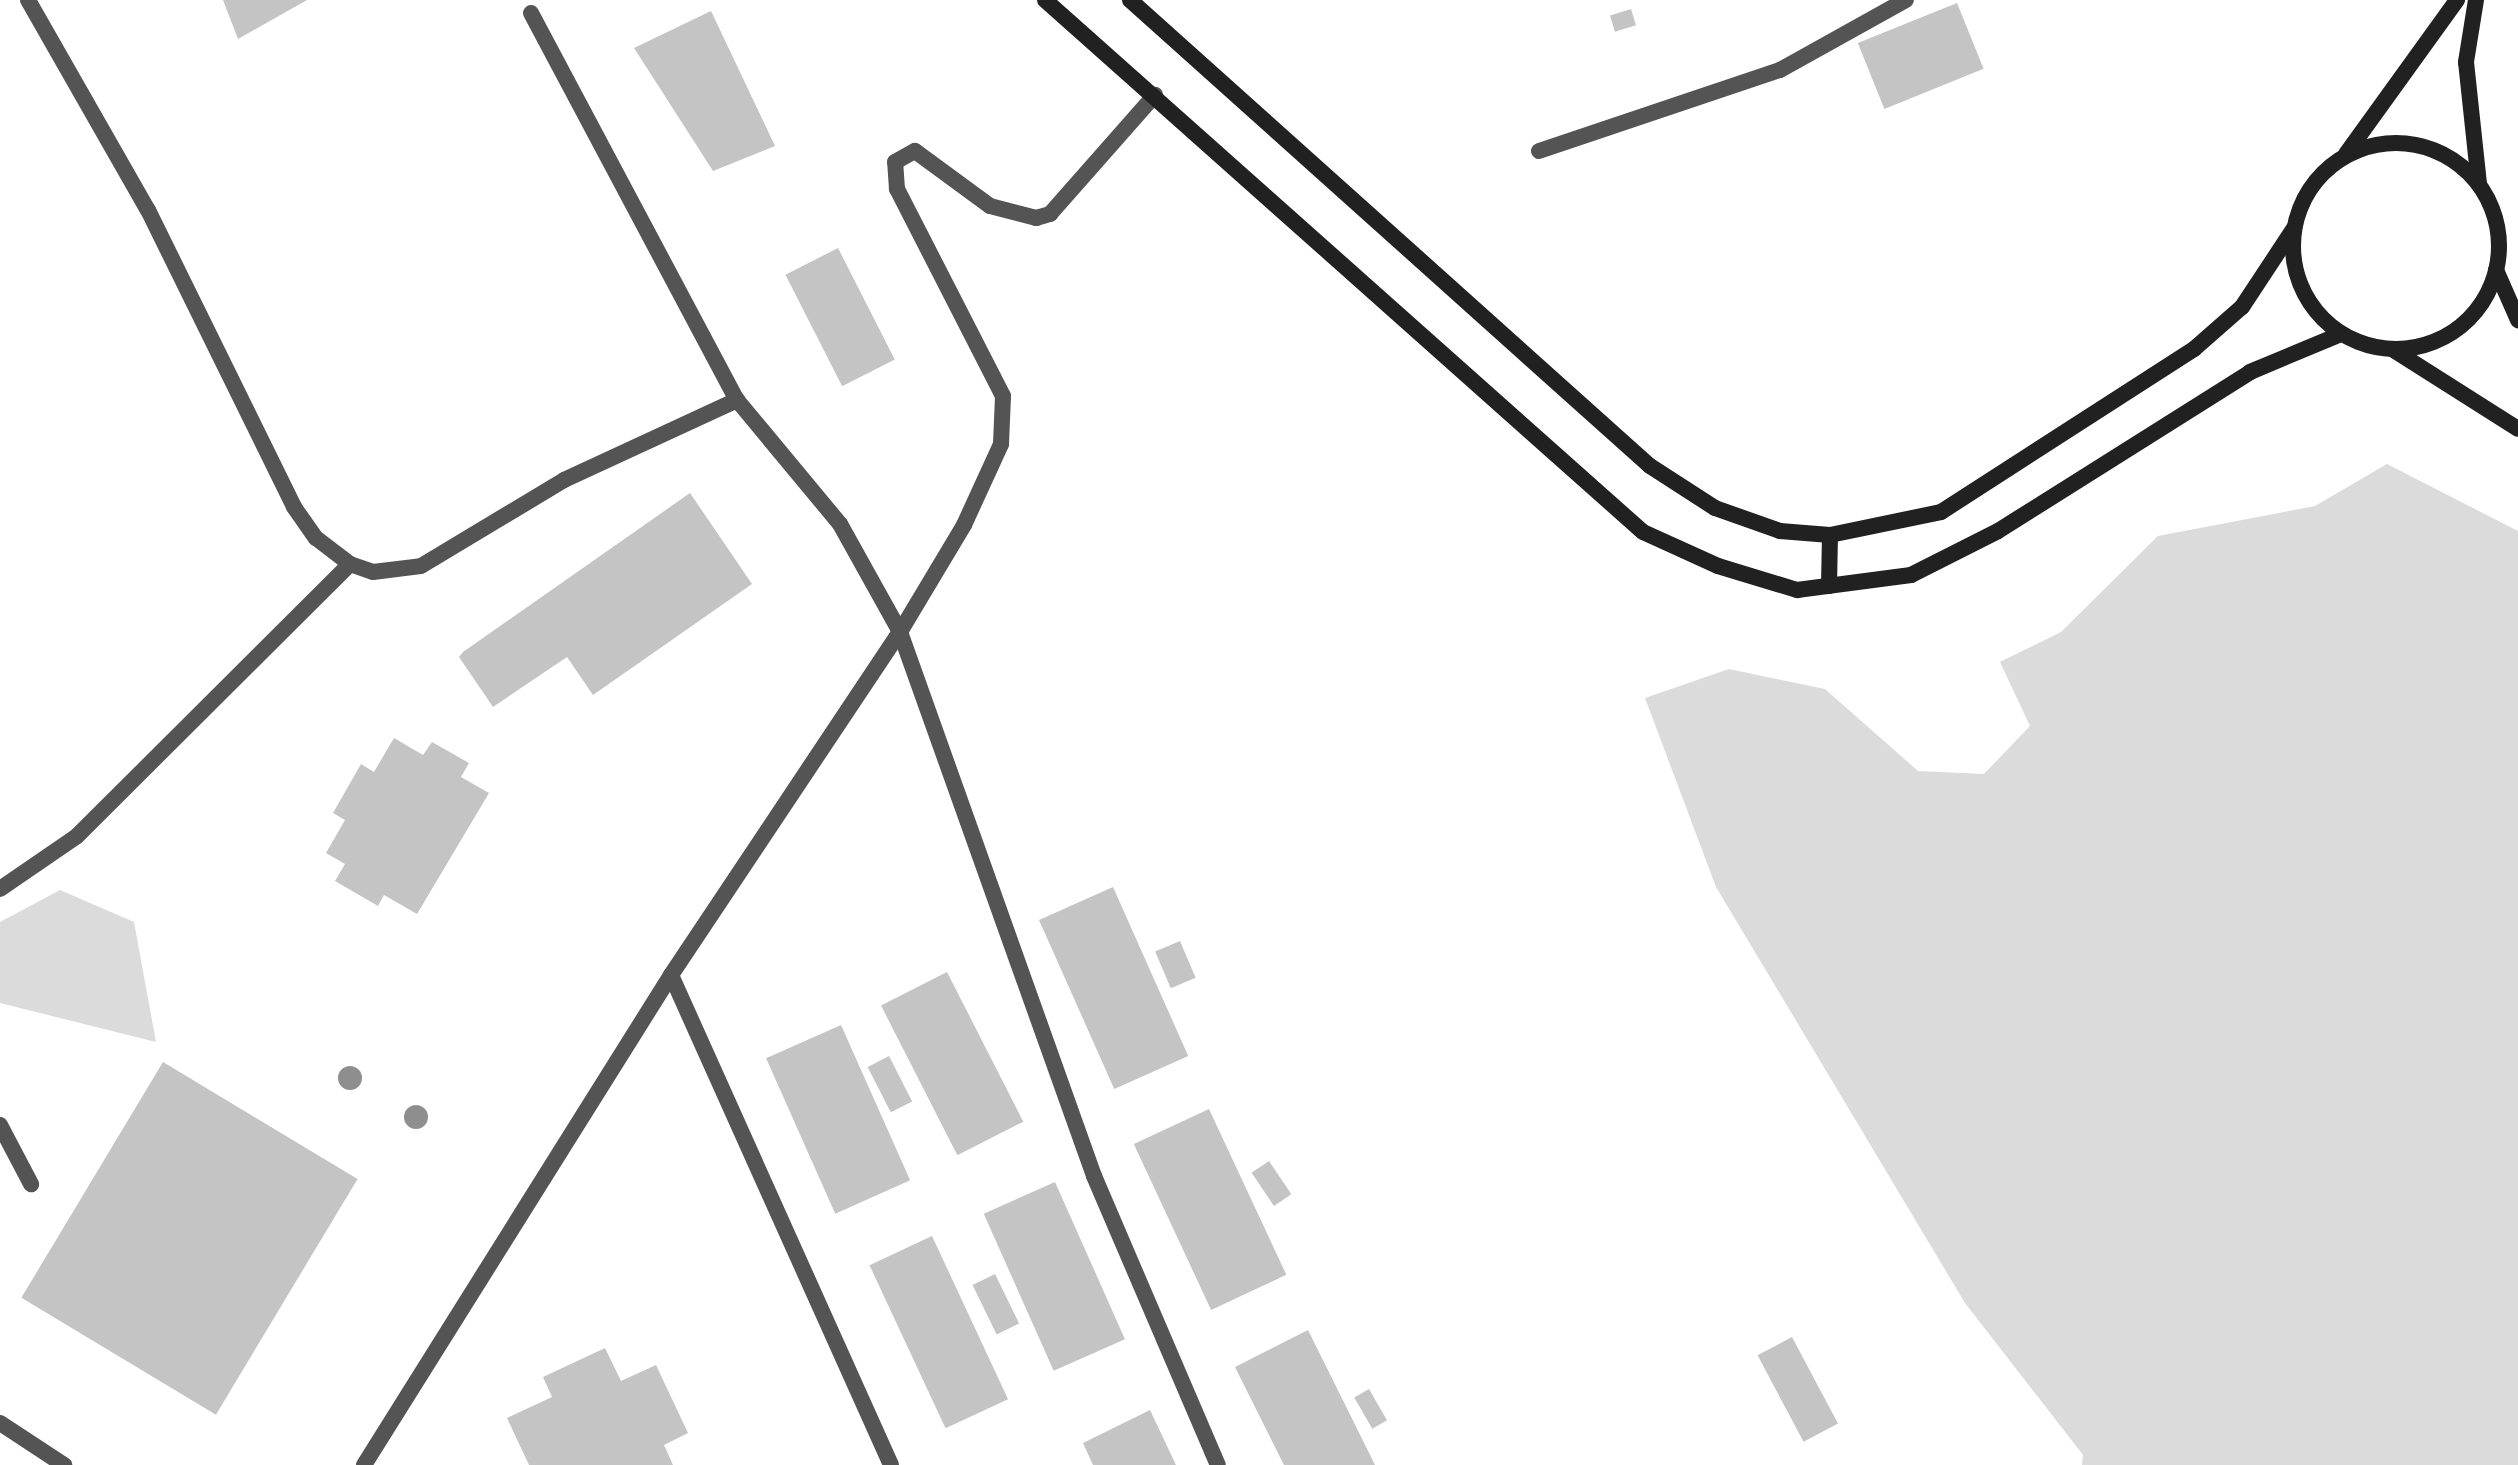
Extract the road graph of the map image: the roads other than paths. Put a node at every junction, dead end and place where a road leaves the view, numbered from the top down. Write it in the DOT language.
graph roads {
  1 [pos="28,0"];
  2 [pos="1045,0"];
  3 [pos="1130,0"];
  4 [pos="1906,0"];
  5 [pos="2457,0"];
  6 [pos="2476,0"];
  7 [pos="531,13"];
  8 [pos="1155,95"];
  9 [pos="1539,151"];
  10 [pos="2344,156"];
  11 [pos="2479,183"];
  12 [pos="2294,228"];
  13 [pos="2496,270"];
  14 [pos="2518,320"];
  15 [pos="2341,334"];
  16 [pos="2392,349"];
  17 [pos="737,400"];
  18 [pos="2518,429"];
  19 [pos="1830,535"];
  20 [pos="350,564"];
  21 [pos="1829,586"];
  22 [pos="900,632"];
  23 [pos="0,889"];
  24 [pos="671,975"];
  25 [pos="0,1125"];
  26 [pos="31,1184"];
  27 [pos="0,1423"];
  28 [pos="64,1465"];
  29 [pos="364,1465"];
  30 [pos="891,1465"];
  31 [pos="1218,1465"];
  1 -- 20 [label="street"];
  2 -- 8 [label="main road"];
  3 -- 19 [label="main road"];
  4 -- 9 [label="street"];
  5 -- 10 [label="main road"];
  6 -- 11 [label="main road"];
  7 -- 17 [label="street"];
  8 -- 21 [label="main road"];
  8 -- 22 [label="street"];
  10 -- 11 [label="main road"];
  10 -- 12 [label="main road"];
  11 -- 13 [label="main road"];
  12 -- 15 [label="main road"];
  12 -- 19 [label="main road"];
  13 -- 14 [label="main road"];
  13 -- 16 [label="main road"];
  15 -- 16 [label="main road"];
  15 -- 21 [label="main road"];
  16 -- 18 [label="main road"];
  17 -- 20 [label="street"];
  17 -- 22 [label="street"];
  19 -- 21 [label="main road"];
  20 -- 23 [label="street"];
  22 -- 24 [label="street"];
  22 -- 31 [label="street"];
  24 -- 29 [label="street"];
  24 -- 30 [label="street"];
  25 -- 26 [label="street"];
  27 -- 28 [label="street"];
}
